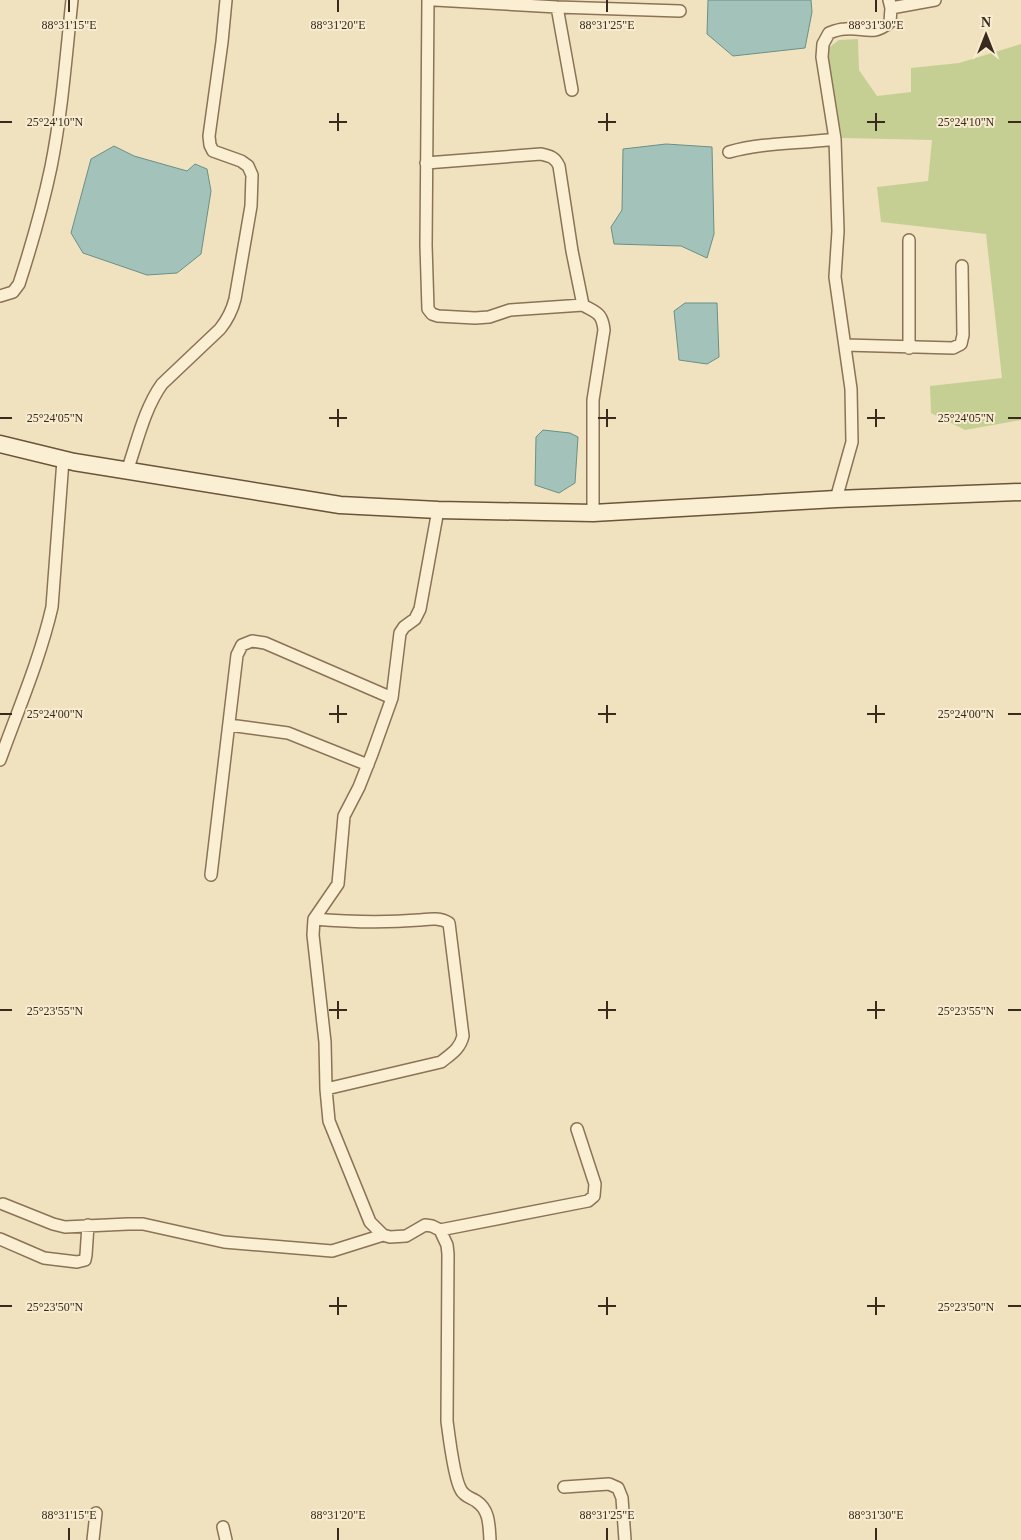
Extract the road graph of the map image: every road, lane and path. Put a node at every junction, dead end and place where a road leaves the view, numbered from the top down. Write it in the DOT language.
graph roads {
  1 [pos="72,0"];
  2 [pos="226,0"];
  3 [pos="428,0"];
  4 [pos="435,0"];
  5 [pos="935,0"];
  6 [pos="890,4"];
  7 [pos="561,5"];
  8 [pos="680,11"];
  9 [pos="572,90"];
  10 [pos="835,139"];
  11 [pos="729,152"];
  12 [pos="426,163"];
  13 [pos="909,240"];
  14 [pos="962,266"];
  15 [pos="0,296"];
  16 [pos="583,305"];
  17 [pos="845,346"];
  18 [pos="909,348"];
  19 [pos="0,444"];
  20 [pos="63,460"];
  21 [pos="127,472"];
  22 [pos="1021,492"];
  23 [pos="836,499"];
  24 [pos="438,510"];
  25 [pos="593,513"];
  26 [pos="392,698"];
  27 [pos="229,725"];
  28 [pos="0,760"];
  29 [pos="368,765"];
  30 [pos="211,875"];
  31 [pos="314,919"];
  32 [pos="326,1089"];
  33 [pos="577,1129"];
  34 [pos="4,1204"];
  35 [pos="88,1226"];
  36 [pos="440,1230"];
  37 [pos="383,1235"];
  38 [pos="0,1239"];
  39 [pos="564,1487"];
  40 [pos="96,1514"];
  41 [pos="223,1527"];
  42 [pos="93,1540"];
  43 [pos="226,1540"];
  44 [pos="490,1540"];
  45 [pos="625,1540"];
  1 -- 15 [label="street"];
  2 -- 21 [label="street"];
  3 -- 12 [label="street"];
  4 -- 7 [label="street"];
  5 -- 6 [label="street"];
  6 -- 10 [label="street"];
  7 -- 8 [label="street"];
  7 -- 9 [label="street"];
  10 -- 11 [label="street"];
  10 -- 17 [label="street"];
  12 -- 16 [label="street"];
  12 -- 16 [label="street"];
  13 -- 18 [label="street"];
  14 -- 18 [label="street"];
  16 -- 25 [label="street"];
  17 -- 18 [label="street"];
  17 -- 23 [label="street"];
  19 -- 20 [label="street"];
  20 -- 21 [label="street"];
  20 -- 28 [label="street"];
  21 -- 24 [label="street"];
  22 -- 23 [label="street"];
  23 -- 25 [label="street"];
  24 -- 25 [label="street"];
  24 -- 26 [label="street"];
  26 -- 27 [label="street"];
  26 -- 29 [label="street"];
  27 -- 29 [label="street"];
  27 -- 30 [label="street"];
  29 -- 31 [label="street"];
  31 -- 32 [label="street"];
  31 -- 32 [label="street"];
  32 -- 37 [label="street"];
  33 -- 36 [label="street"];
  34 -- 35 [label="street"];
  35 -- 37 [label="street"];
  35 -- 38 [label="street"];
  36 -- 37 [label="street"];
  36 -- 44 [label="street"];
  39 -- 45 [label="street"];
  40 -- 42 [label="street"];
  41 -- 43 [label="street"];
}
